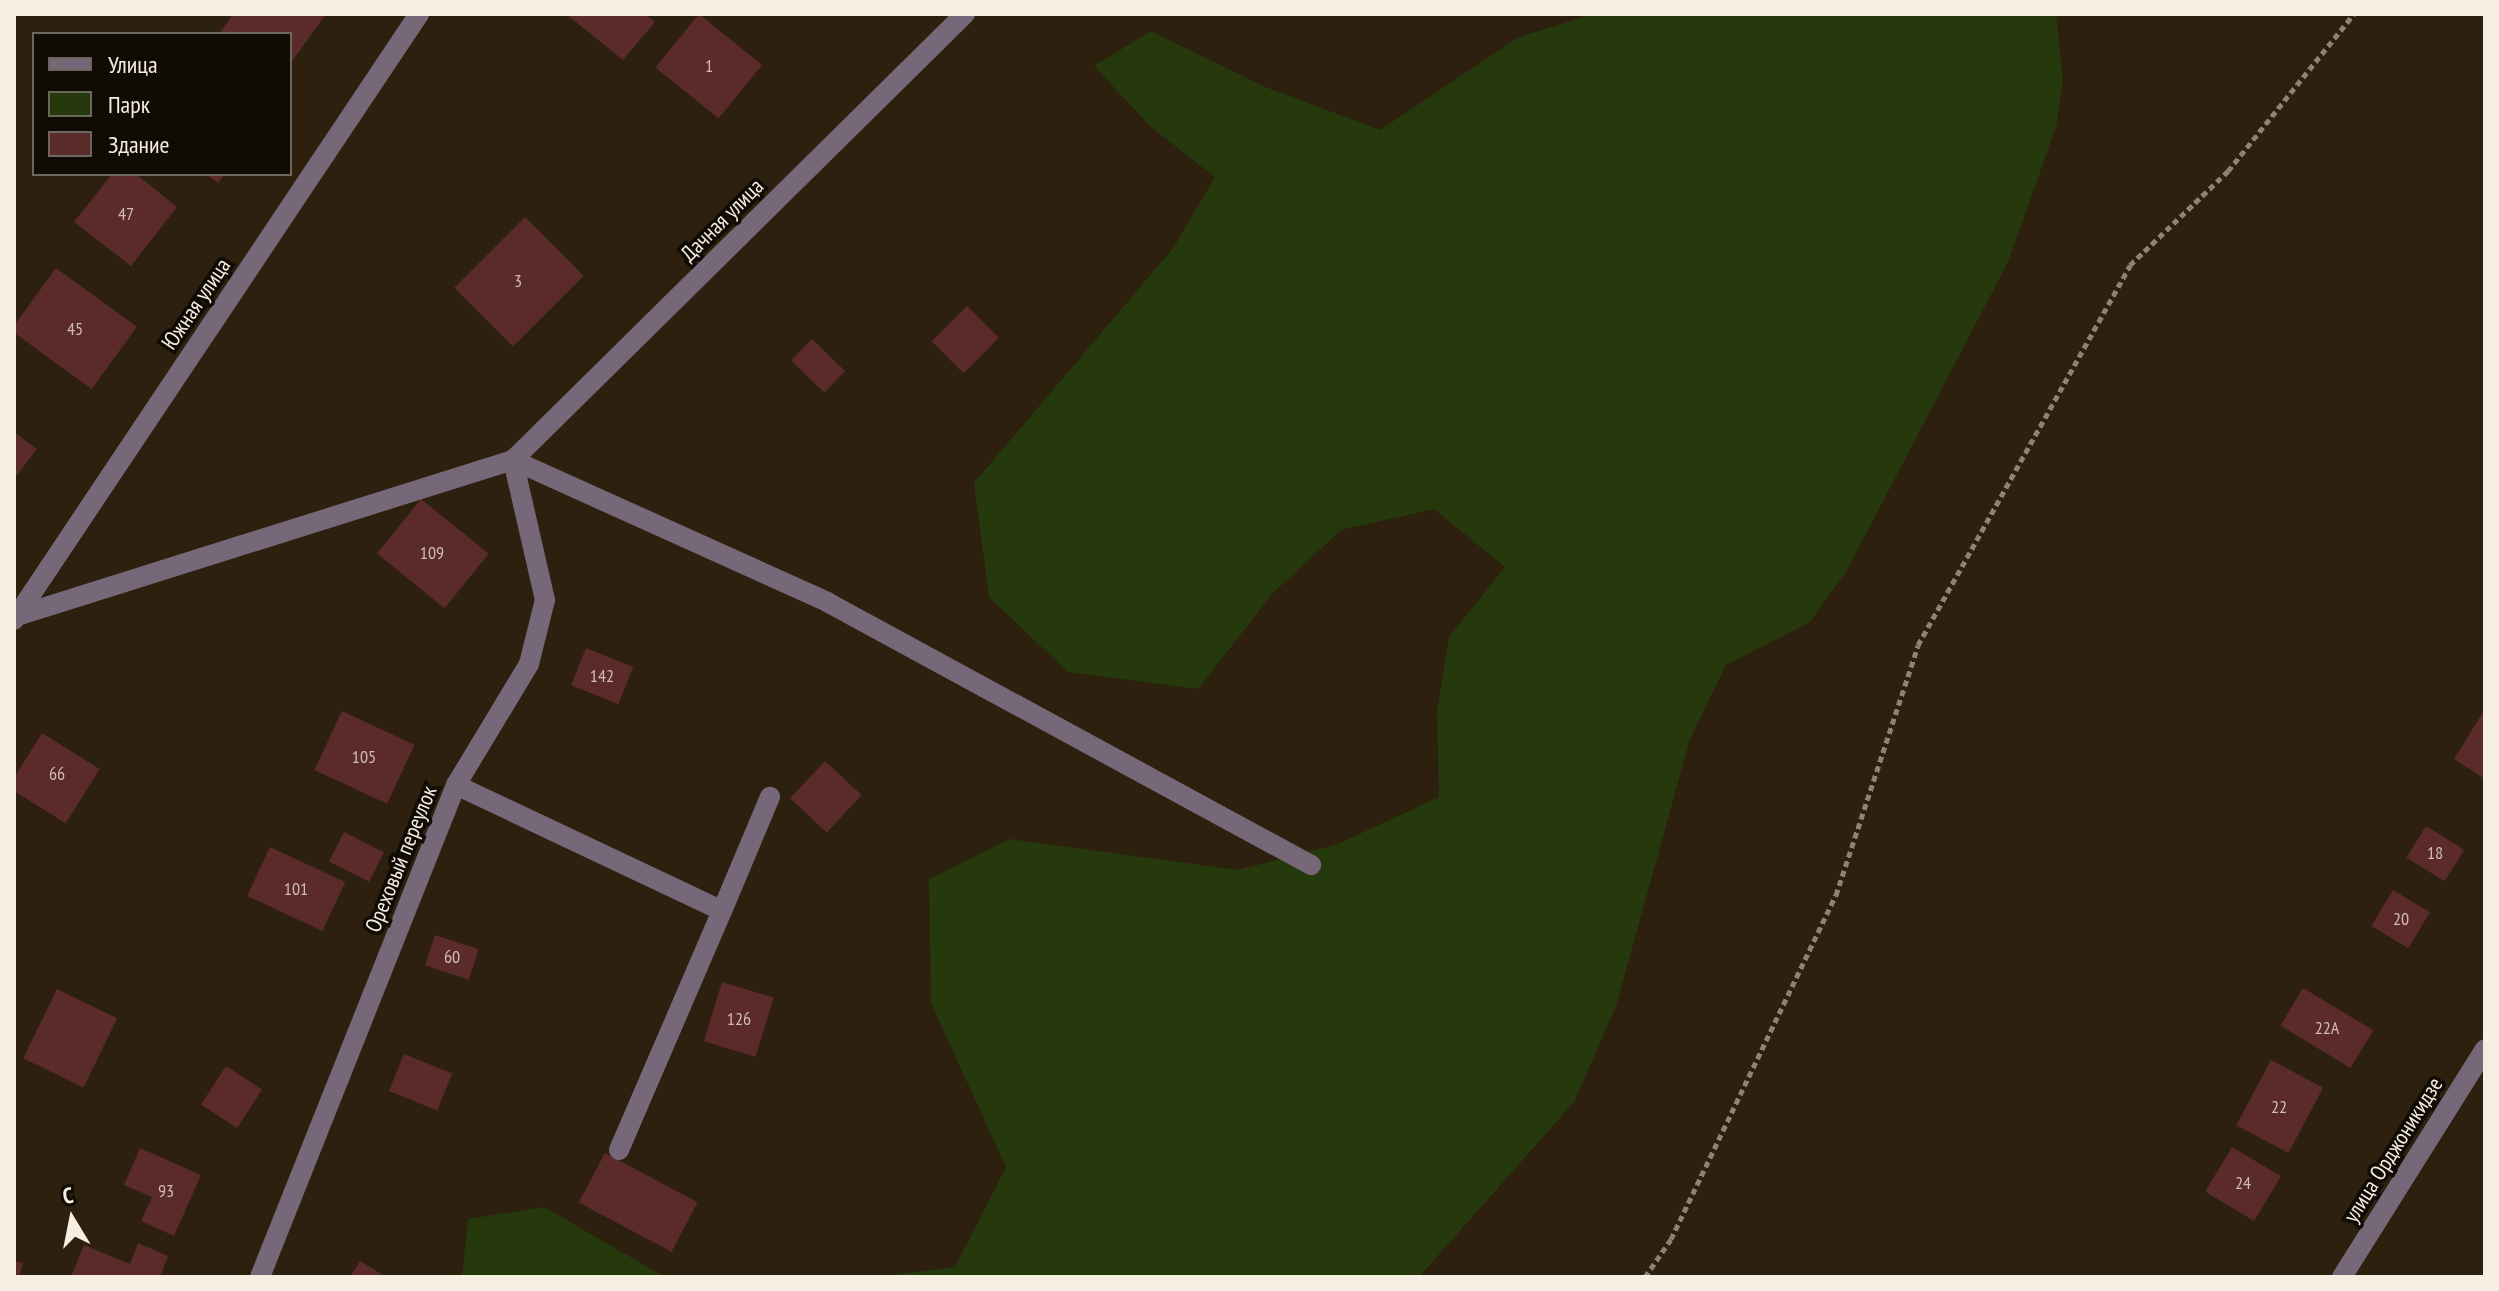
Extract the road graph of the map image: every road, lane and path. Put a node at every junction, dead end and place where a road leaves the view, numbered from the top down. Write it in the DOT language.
graph roads {
  1 [pos="419,14"];
  2 [pos="965,14"];
  3 [pos="2354,14"];
  4 [pos="513,460"];
  5 [pos="15,618"];
  6 [pos="456,785"];
  7 [pos="770,797"];
  8 [pos="1311,865"];
  9 [pos="722,911"];
  10 [pos="2485,1049"];
  11 [pos="619,1150"];
  12 [pos="260,1277"];
  13 [pos="1645,1277"];
  14 [pos="2342,1277"];
  1 -- 5 [label="street, Южная улица"];
  2 -- 4 [label="street, Дачная улица"];
  3 -- 13 [label="path"];
  4 -- 5 [label="street"];
  4 -- 6 [label="street, Ореховый переулок"];
  4 -- 8 [label="street"];
  6 -- 9 [label="street"];
  6 -- 12 [label="street, Ореховый переулок"];
  7 -- 9 [label="street"];
  9 -- 11 [label="street"];
  10 -- 14 [label="street, улица Орджоникидзе"];
}
